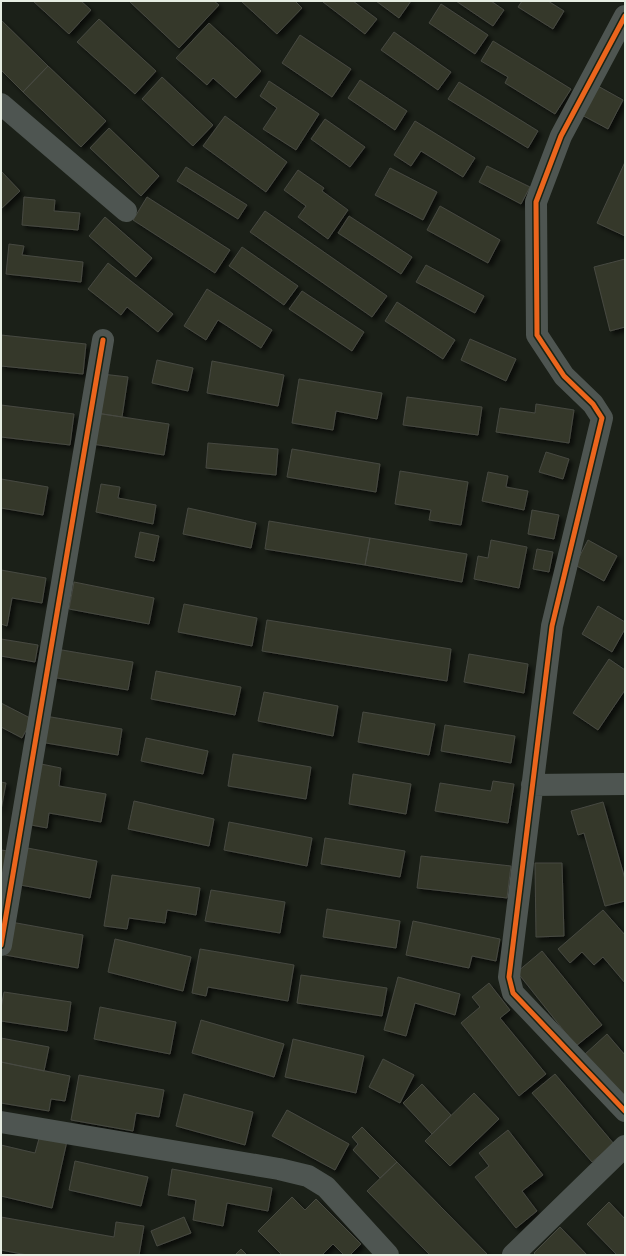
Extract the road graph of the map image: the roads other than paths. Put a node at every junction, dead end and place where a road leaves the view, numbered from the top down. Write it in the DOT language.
graph roads {
  1 [pos="625,16"];
  2 [pos="1,104"];
  3 [pos="126,211"];
  4 [pos="103,340"];
  5 [pos="625,784"];
  6 [pos="532,785"];
  7 [pos="1,945"];
  8 [pos="625,1111"];
  9 [pos="1,1122"];
  10 [pos="625,1146"];
  11 [pos="388,1255"];
  12 [pos="513,1255"];
  1 -- 6 [label="street"];
  2 -- 3 [label="street"];
  4 -- 7 [label="street"];
  5 -- 6 [label="street"];
  6 -- 8 [label="street"];
  9 -- 11 [label="street"];
  10 -- 12 [label="street"];
}
